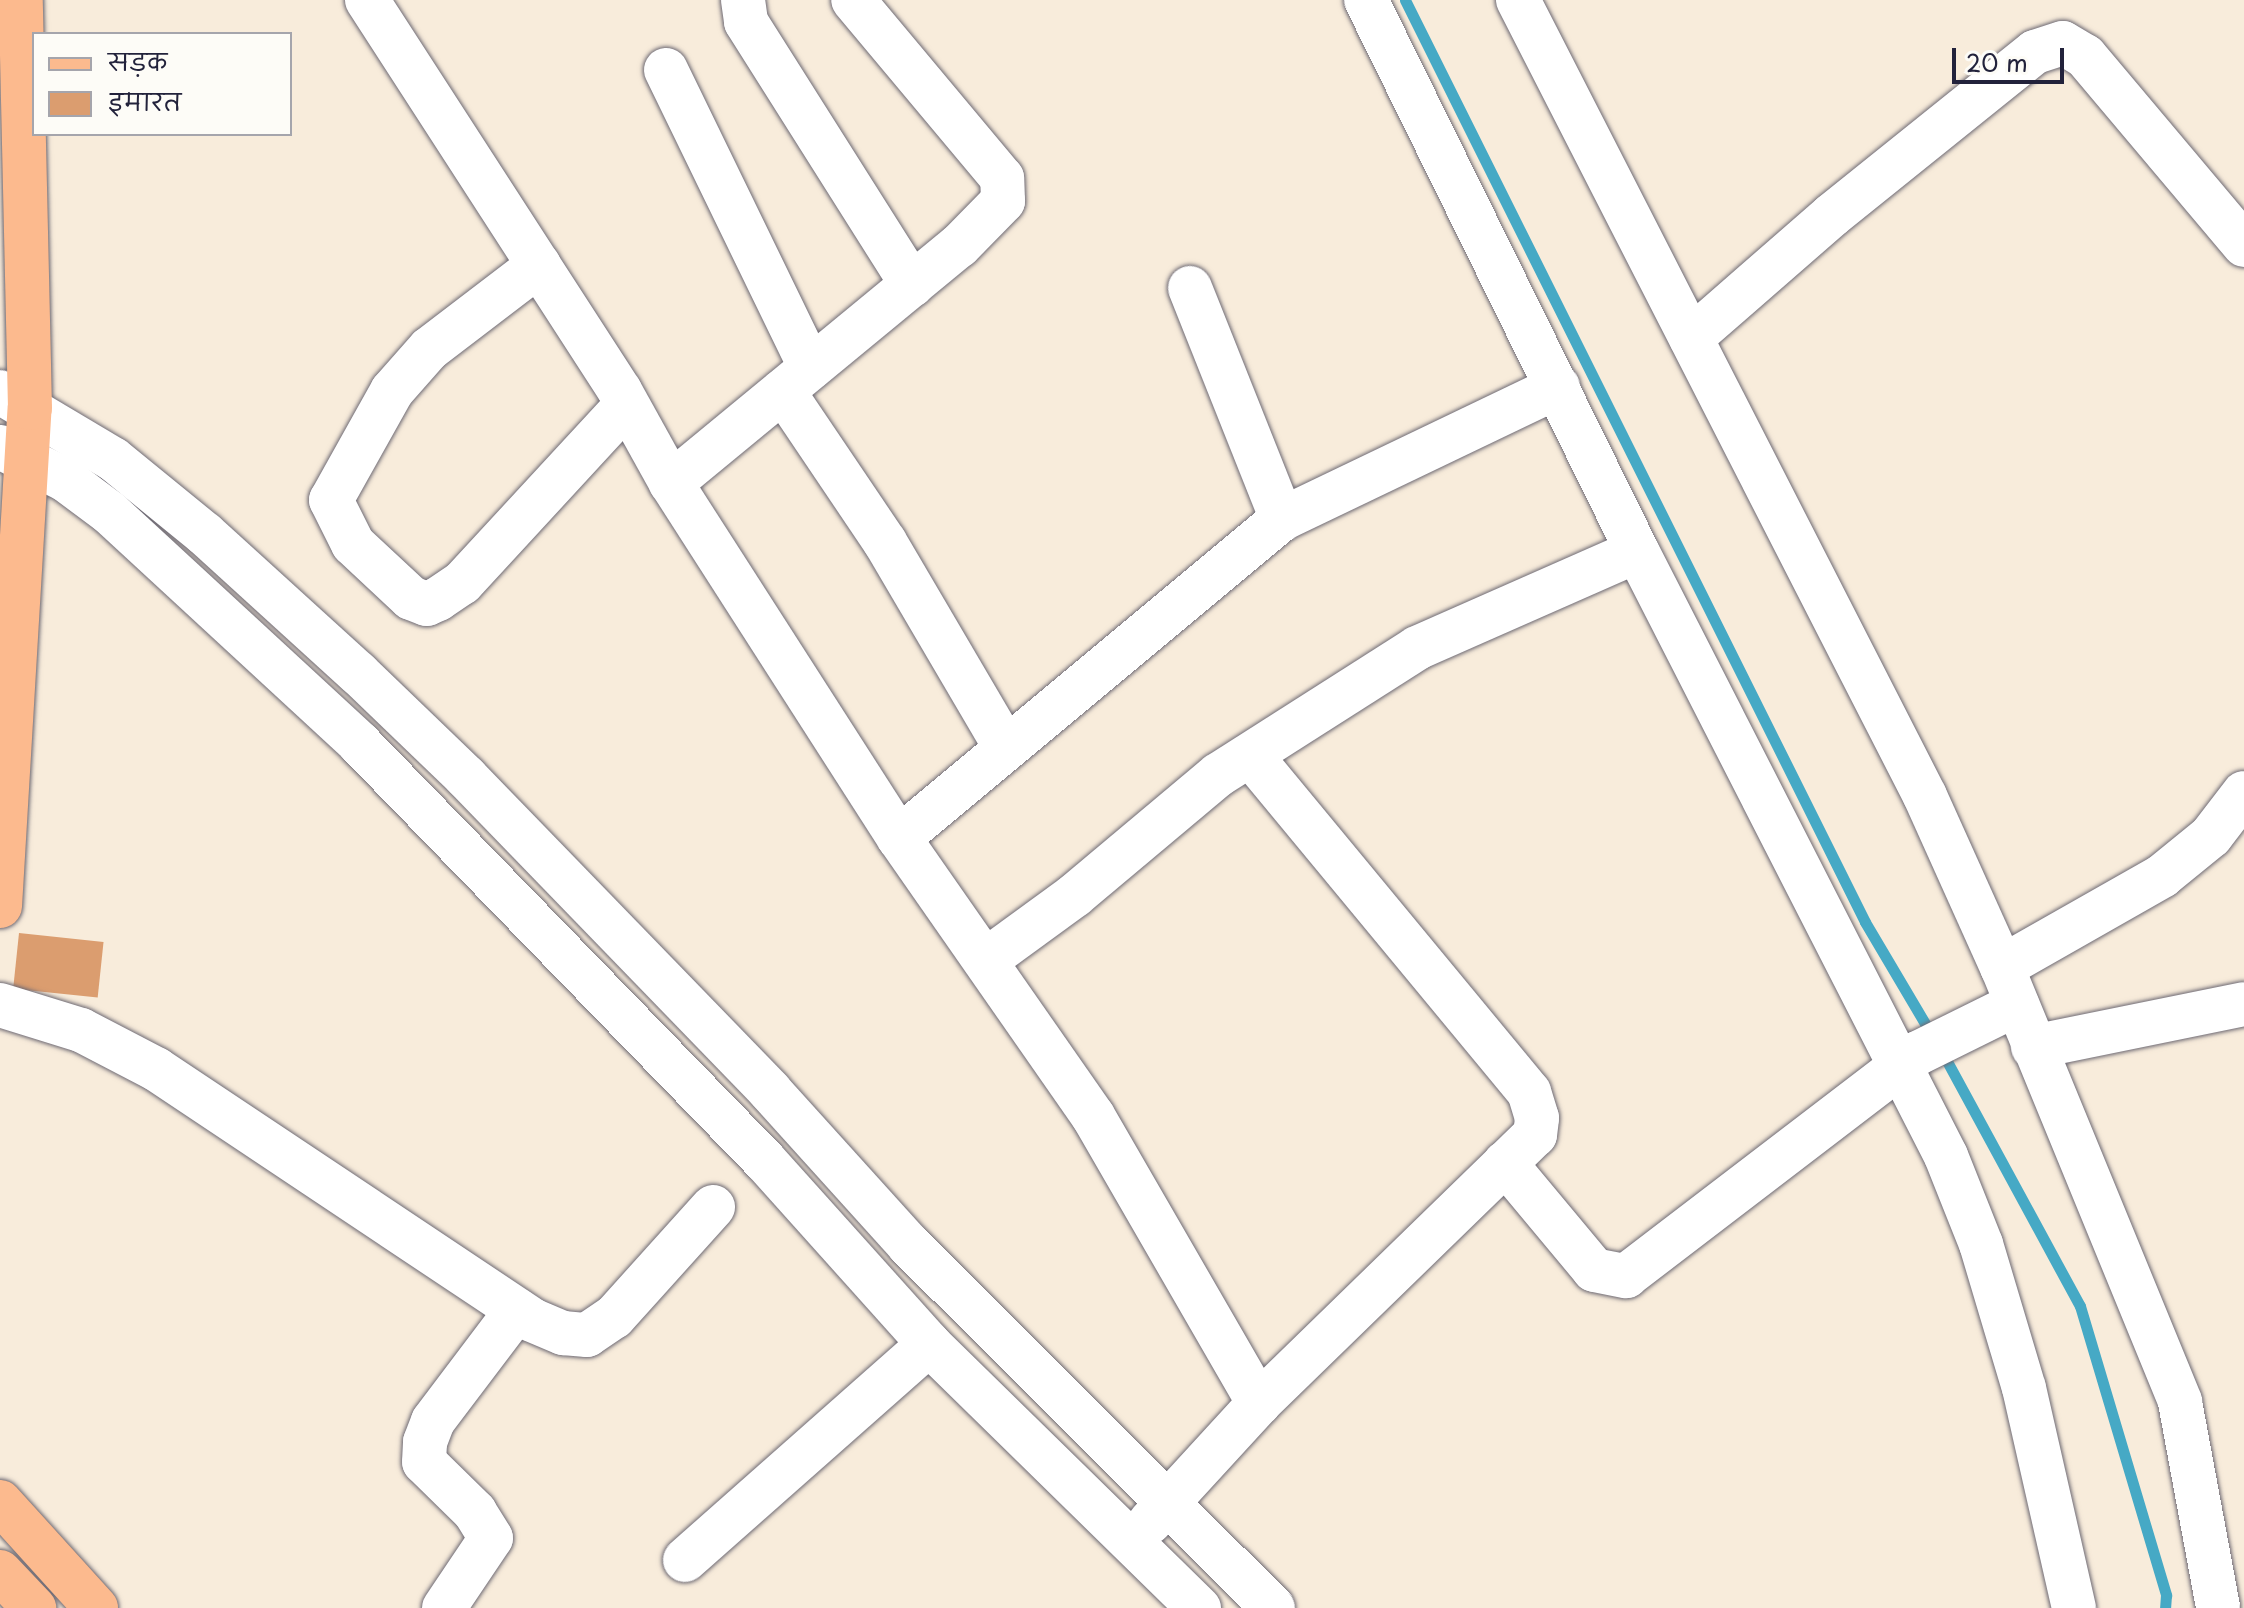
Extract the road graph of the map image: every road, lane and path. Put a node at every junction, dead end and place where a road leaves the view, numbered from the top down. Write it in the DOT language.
graph roads {
  1 [pos="21,0"];
  2 [pos="367,0"];
  3 [pos="743,0"];
  4 [pos="853,0"];
  5 [pos="1366,0"];
  6 [pos="1518,0"];
  7 [pos="666,70"];
  8 [pos="2244,245"];
  9 [pos="539,265"];
  10 [pos="912,285"];
  11 [pos="1190,288"];
  12 [pos="1691,338"];
  13 [pos="797,380"];
  14 [pos="1558,387"];
  15 [pos="15,400"];
  16 [pos="627,404"];
  17 [pos="11,453"];
  18 [pos="671,483"];
  19 [pos="1282,519"];
  20 [pos="1637,551"];
  21 [pos="1006,748"];
  22 [pos="1251,756"];
  23 [pos="2244,793"];
  24 [pos="899,838"];
  25 [pos="0,906"];
  26 [pos="986,960"];
  27 [pos="2004,996"];
  28 [pos="2244,1004"];
  29 [pos="0,1005"];
  30 [pos="2033,1047"];
  31 [pos="1908,1061"];
  32 [pos="775,1133"];
  33 [pos="1505,1163"];
  34 [pos="713,1207"];
  35 [pos="517,1310"];
  36 [pos="929,1344"];
  37 [pos="1259,1403"];
  38 [pos="0,1502"];
  39 [pos="1150,1521"];
  40 [pos="685,1560"];
  41 [pos="0,1572"];
  42 [pos="34,1608"];
  43 [pos="96,1608"];
  44 [pos="444,1608"];
  45 [pos="1199,1608"];
  46 [pos="1273,1608"];
  47 [pos="2074,1608"];
  48 [pos="2218,1608"];
  1 -- 15 [label="main road"];
  2 -- 9 [label="street"];
  3 -- 10 [label="street"];
  4 -- 10 [label="street"];
  5 -- 14 [label="street"];
  6 -- 12 [label="street"];
  7 -- 13 [label="street"];
  8 -- 12 [label="street"];
  9 -- 16 [label="street"];
  9 -- 16 [label="street"];
  10 -- 13 [label="street"];
  11 -- 19 [label="street"];
  12 -- 27 [label="street"];
  13 -- 18 [label="street"];
  13 -- 21 [label="street"];
  14 -- 19 [label="street"];
  14 -- 20 [label="street"];
  15 -- 17 [label="main road"];
  15 -- 32 [label="street"];
  16 -- 18 [label="street"];
  17 -- 25 [label="main road"];
  17 -- 32 [label="street"];
  18 -- 24 [label="street"];
  19 -- 21 [label="street"];
  20 -- 22 [label="street"];
  20 -- 31 [label="street"];
  21 -- 24 [label="street"];
  22 -- 26 [label="street"];
  22 -- 33 [label="street"];
  23 -- 27 [label="street"];
  24 -- 26 [label="street"];
  26 -- 37 [label="street"];
  27 -- 30 [label="street"];
  27 -- 31 [label="street"];
  28 -- 30 [label="street"];
  29 -- 35 [label="street"];
  30 -- 48 [label="street"];
  31 -- 33 [label="street"];
  31 -- 47 [label="street"];
  32 -- 36 [label="street"];
  32 -- 39 [label="street"];
  33 -- 37 [label="street"];
  34 -- 35 [label="street"];
  35 -- 44 [label="street"];
  36 -- 39 [label="street"];
  36 -- 40 [label="street"];
  37 -- 39 [label="street"];
  38 -- 43 [label="main road"];
  39 -- 45 [label="street"];
  39 -- 46 [label="street"];
  41 -- 42 [label="main road"];
}
